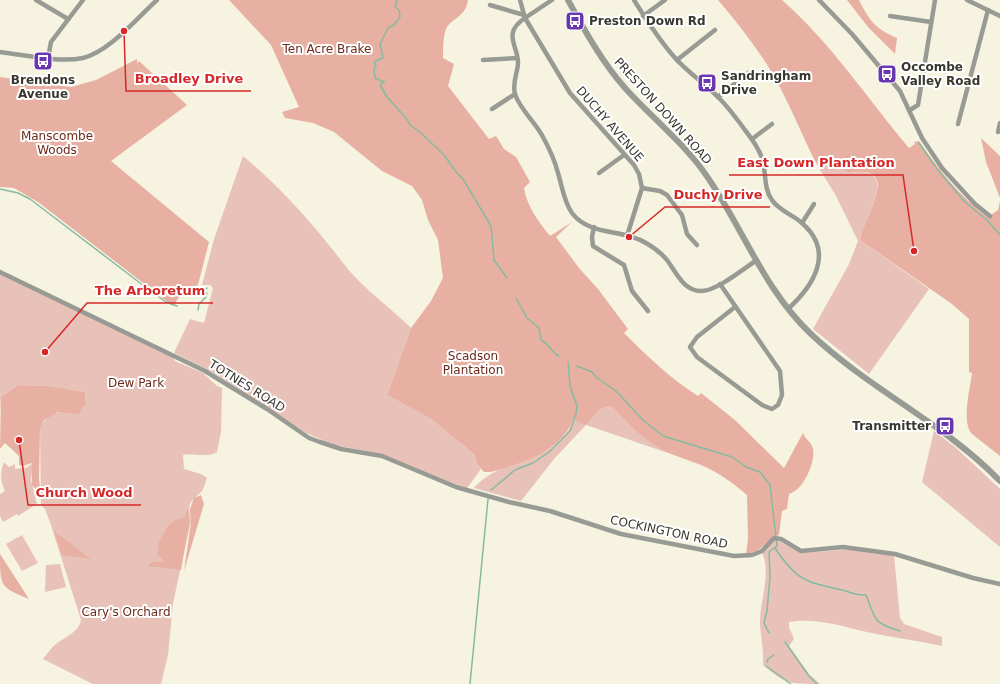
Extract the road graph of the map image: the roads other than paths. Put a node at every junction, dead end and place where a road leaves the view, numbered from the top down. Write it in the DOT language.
graph roads {
  1 [pos="36,0"];
  2 [pos="83,0"];
  3 [pos="157,0"];
  4 [pos="520,0"];
  5 [pos="552,0"];
  6 [pos="568,0"];
  7 [pos="634,0"];
  8 [pos="665,0"];
  9 [pos="819,0"];
  10 [pos="935,0"];
  11 [pos="967,0"];
  12 [pos="490,5"];
  13 [pos="988,10"];
  14 [pos="644,16"];
  15 [pos="890,16"];
  16 [pos="1000,16"];
  17 [pos="524,17"];
  18 [pos="68,19"];
  19 [pos="931,22"];
  20 [pos="715,30"];
  21 [pos="0,52"];
  22 [pos="48,58"];
  23 [pos="517,58"];
  24 [pos="483,60"];
  25 [pos="677,60"];
  26 [pos="748,73"];
  27 [pos="515,94"];
  28 [pos="718,97"];
  29 [pos="492,109"];
  30 [pos="910,110"];
  31 [pos="1000,123"];
  32 [pos="772,124"];
  33 [pos="958,124"];
  34 [pos="998,132"];
  35 [pos="752,139"];
  36 [pos="624,155"];
  37 [pos="599,173"];
  38 [pos="642,188"];
  39 [pos="814,204"];
  40 [pos="990,216"];
  41 [pos="802,223"];
  42 [pos="594,227"];
  43 [pos="626,236"];
  44 [pos="697,245"];
  45 [pos="757,260"];
  46 [pos="0,272"];
  47 [pos="720,284"];
  48 [pos="735,307"];
  49 [pos="788,309"];
  50 [pos="648,311"];
  51 [pos="1000,481"];
  52 [pos="491,496"];
  53 [pos="1000,584"];
  1 -- 18 [label="street"];
  2 -- 18 [label="street"];
  3 -- 22 [label="street"];
  4 -- 17 [label="street, DUCHY AVENUE"];
  5 -- 17 [label="street"];
  6 -- 45 [label="street, PRESTON DOWN ROAD"];
  7 -- 14 [label="street"];
  8 -- 14 [label="street"];
  9 -- 30 [label="street"];
  10 -- 19 [label="street"];
  11 -- 13 [label="street"];
  12 -- 17 [label="street"];
  13 -- 16 [label="street"];
  13 -- 33 [label="street"];
  14 -- 25 [label="street"];
  15 -- 19 [label="street"];
  17 -- 23 [label="street"];
  17 -- 36 [label="street, DUCHY AVENUE"];
  18 -- 22 [label="street"];
  19 -- 30 [label="street"];
  20 -- 25 [label="street"];
  21 -- 22 [label="street"];
  23 -- 24 [label="street"];
  23 -- 27 [label="street"];
  25 -- 28 [label="street"];
  26 -- 28 [label="street"];
  27 -- 29 [label="street"];
  27 -- 42 [label="street"];
  28 -- 35 [label="street"];
  30 -- 40 [label="street"];
  31 -- 34 [label="street"];
  32 -- 35 [label="street"];
  35 -- 41 [label="street"];
  36 -- 37 [label="street"];
  36 -- 38 [label="street, DUCHY AVENUE"];
  38 -- 43 [label="street"];
  38 -- 44 [label="street"];
  39 -- 41 [label="street"];
  41 -- 49 [label="street"];
  42 -- 43 [label="street"];
  42 -- 50 [label="street"];
  43 -- 47 [label="street"];
  45 -- 47 [label="street"];
  45 -- 49 [label="street, PRESTON DOWN ROAD"];
  46 -- 52 [label="street, TOTNES ROAD"];
  47 -- 48 [label="street"];
  48 -- 48 [label="street"];
  49 -- 51 [label="street, PRESTON DOWN ROAD"];
  52 -- 53 [label="street, COCKINGTON ROAD"];
}
